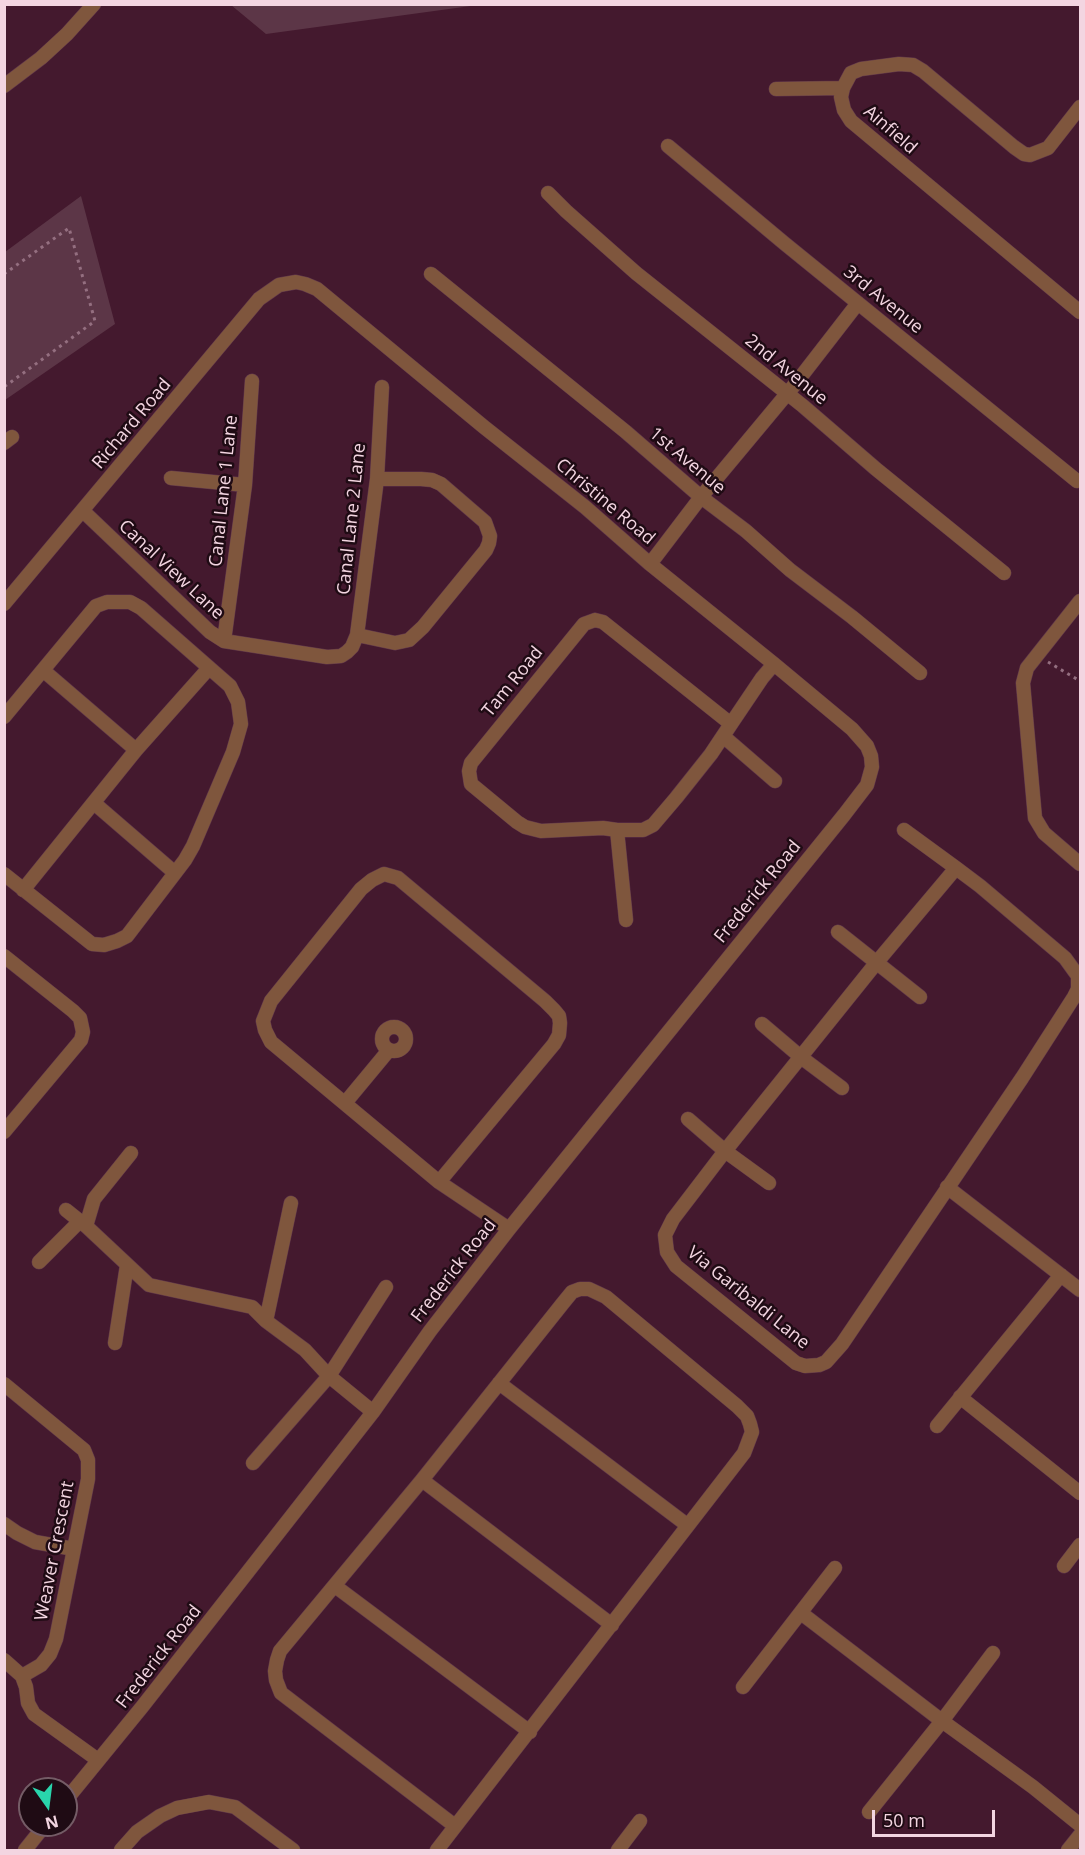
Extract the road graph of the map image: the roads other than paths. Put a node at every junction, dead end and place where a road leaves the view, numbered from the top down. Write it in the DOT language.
graph roads {
  1 [pos="94,4"];
  2 [pos="4,86"];
  3 [pos="843,88"];
  4 [pos="776,89"];
  5 [pos="1080,107"];
  6 [pos="668,146"];
  7 [pos="548,193"];
  8 [pos="431,274"];
  9 [pos="296,282"];
  10 [pos="858,303"];
  11 [pos="1080,312"];
  12 [pos="252,381"];
  13 [pos="382,387"];
  14 [pos="787,393"];
  15 [pos="171,478"];
  16 [pos="377,479"];
  17 [pos="1077,481"];
  18 [pos="245,484"];
  19 [pos="701,497"];
  20 [pos="83,511"];
  21 [pos="650,564"];
  22 [pos="1004,573"];
  23 [pos="1080,602"];
  24 [pos="4,604"];
  25 [pos="357,635"];
  26 [pos="224,641"];
  27 [pos="347,652"];
  28 [pos="774,663"];
  29 [pos="209,668"];
  30 [pos="44,671"];
  31 [pos="920,673"];
  32 [pos="4,717"];
  33 [pos="727,730"];
  34 [pos="136,750"];
  35 [pos="872,767"];
  36 [pos="775,781"];
  37 [pos="94,803"];
  38 [pos="617,830"];
  39 [pos="904,830"];
  40 [pos="1080,864"];
  41 [pos="956,868"];
  42 [pos="175,873"];
  43 [pos="4,874"];
  44 [pos="23,890"];
  45 [pos="626,921"];
  46 [pos="838,932"];
  47 [pos="5,958"];
  48 [pos="877,962"];
  49 [pos="920,997"];
  50 [pos="762,1024"];
  51 [pos="389,1050"];
  52 [pos="801,1058"];
  53 [pos="842,1088"];
  54 [pos="345,1103"];
  55 [pos="688,1119"];
  56 [pos="4,1132"];
  57 [pos="725,1151"];
  58 [pos="131,1153"];
  59 [pos="439,1182"];
  60 [pos="769,1183"];
  61 [pos="947,1187"];
  62 [pos="291,1203"];
  63 [pos="66,1210"];
  64 [pos="83,1223"];
  65 [pos="509,1229"];
  66 [pos="39,1262"];
  67 [pos="127,1265"];
  68 [pos="1061,1275"];
  69 [pos="386,1287"];
  70 [pos="1080,1290"];
  71 [pos="267,1321"];
  72 [pos="115,1343"];
  73 [pos="329,1376"];
  74 [pos="499,1383"];
  75 [pos="4,1384"];
  76 [pos="960,1397"];
  77 [pos="373,1412"];
  78 [pos="937,1426"];
  79 [pos="253,1463"];
  80 [pos="422,1480"];
  81 [pos="1080,1493"];
  82 [pos="4,1524"];
  83 [pos="687,1525"];
  84 [pos="1080,1545"];
  85 [pos="74,1549"];
  86 [pos="1064,1566"];
  87 [pos="835,1568"];
  88 [pos="335,1586"];
  89 [pos="801,1612"];
  90 [pos="612,1625"];
  91 [pos="993,1653"];
  92 [pos="4,1660"];
  93 [pos="22,1676"];
  94 [pos="742,1687"];
  95 [pos="942,1721"];
  96 [pos="530,1732"];
  97 [pos="99,1760"];
  98 [pos="78,1785"];
  99 [pos="868,1812"];
  100 [pos="640,1821"];
  101 [pos="1080,1825"];
  102 [pos="455,1826"];
  103 [pos="1080,1835"];
  104 [pos="36,1837"];
  105 [pos="25,1851"];
  106 [pos="121,1851"];
  107 [pos="293,1851"];
  108 [pos="437,1851"];
  109 [pos="618,1851"];
  110 [pos="1068,1851"];
  1 -- 2 [label="street"];
  3 -- 4 [label="street"];
  3 -- 5 [label="street"];
  3 -- 11 [label="street, Ainfield"];
  6 -- 10 [label="street, 3rd Avenue"];
  7 -- 14 [label="street, 2nd Avenue"];
  8 -- 19 [label="street, 1st Avenue"];
  9 -- 20 [label="street, Richard Road"];
  9 -- 21 [label="street, Christine Road"];
  10 -- 14 [label="street"];
  10 -- 17 [label="street, 3rd Avenue"];
  12 -- 18 [label="street, Canal Lane 1 Lane"];
  13 -- 16 [label="street, Canal Lane 2 Lane"];
  14 -- 19 [label="street"];
  14 -- 22 [label="street, 2nd Avenue"];
  15 -- 18 [label="street"];
  16 -- 25 [label="street, Canal Lane 2 Lane"];
  16 -- 25 [label="street"];
  18 -- 26 [label="street, Canal Lane 1 Lane"];
  19 -- 21 [label="street"];
  19 -- 31 [label="street, 1st Avenue"];
  20 -- 24 [label="street, Richard Road"];
  20 -- 26 [label="street, Canal View Lane"];
  21 -- 28 [label="street, Christine Road"];
  23 -- 40 [label="street"];
  25 -- 27 [label="street, Canal Lane 2 Lane"];
  26 -- 27 [label="street, Canal View Lane"];
  28 -- 33 [label="street, Tam Road"];
  28 -- 35 [label="street, Christine Road"];
  29 -- 30 [label="street"];
  29 -- 34 [label="street"];
  29 -- 42 [label="street"];
  30 -- 32 [label="street"];
  30 -- 34 [label="street"];
  33 -- 36 [label="street, Tam Road"];
  33 -- 38 [label="street, Tam Road"];
  33 -- 38 [label="street, Tam Road"];
  34 -- 37 [label="street"];
  35 -- 65 [label="street, Frederick Road"];
  37 -- 42 [label="street"];
  37 -- 44 [label="street"];
  38 -- 45 [label="street"];
  39 -- 41 [label="street, Via Garibaldi Lane"];
  41 -- 48 [label="street, Via Garibaldi Lane"];
  41 -- 61 [label="street, Via Garibaldi Lane"];
  42 -- 44 [label="street"];
  43 -- 44 [label="street"];
  46 -- 48 [label="street"];
  47 -- 56 [label="street"];
  48 -- 49 [label="street"];
  48 -- 52 [label="street, Via Garibaldi Lane"];
  50 -- 52 [label="street"];
  51 -- 54 [label="street"];
  52 -- 53 [label="street"];
  52 -- 57 [label="street, Via Garibaldi Lane"];
  54 -- 59 [label="street"];
  54 -- 59 [label="street"];
  55 -- 57 [label="street"];
  57 -- 60 [label="street"];
  57 -- 61 [label="street, Via Garibaldi Lane"];
  58 -- 64 [label="street"];
  59 -- 65 [label="street"];
  61 -- 68 [label="street"];
  62 -- 71 [label="street"];
  63 -- 64 [label="street"];
  64 -- 66 [label="street"];
  64 -- 67 [label="street"];
  65 -- 77 [label="street, Frederick Road"];
  67 -- 71 [label="street"];
  67 -- 72 [label="street"];
  68 -- 70 [label="street"];
  68 -- 76 [label="street"];
  69 -- 73 [label="street"];
  71 -- 73 [label="street"];
  73 -- 77 [label="street"];
  73 -- 79 [label="street"];
  74 -- 80 [label="street"];
  74 -- 83 [label="street"];
  74 -- 83 [label="street"];
  75 -- 85 [label="street, Weaver Crescent"];
  76 -- 78 [label="street"];
  76 -- 81 [label="street"];
  77 -- 97 [label="street, Frederick Road"];
  80 -- 88 [label="street"];
  80 -- 90 [label="street"];
  82 -- 85 [label="street"];
  83 -- 90 [label="street"];
  84 -- 86 [label="street"];
  85 -- 93 [label="street, Weaver Crescent"];
  87 -- 89 [label="street"];
  88 -- 96 [label="street"];
  88 -- 102 [label="street"];
  89 -- 94 [label="street"];
  89 -- 95 [label="street"];
  90 -- 96 [label="street"];
  91 -- 95 [label="street"];
  92 -- 93 [label="street"];
  93 -- 97 [label="street"];
  95 -- 99 [label="street"];
  95 -- 101 [label="street"];
  96 -- 102 [label="street"];
  97 -- 98 [label="street, Frederick Road"];
  100 -- 109 [label="street"];
  102 -- 108 [label="street"];
  103 -- 110 [label="street"];
  104 -- 105 [label="street"];
  106 -- 107 [label="street"];
}
